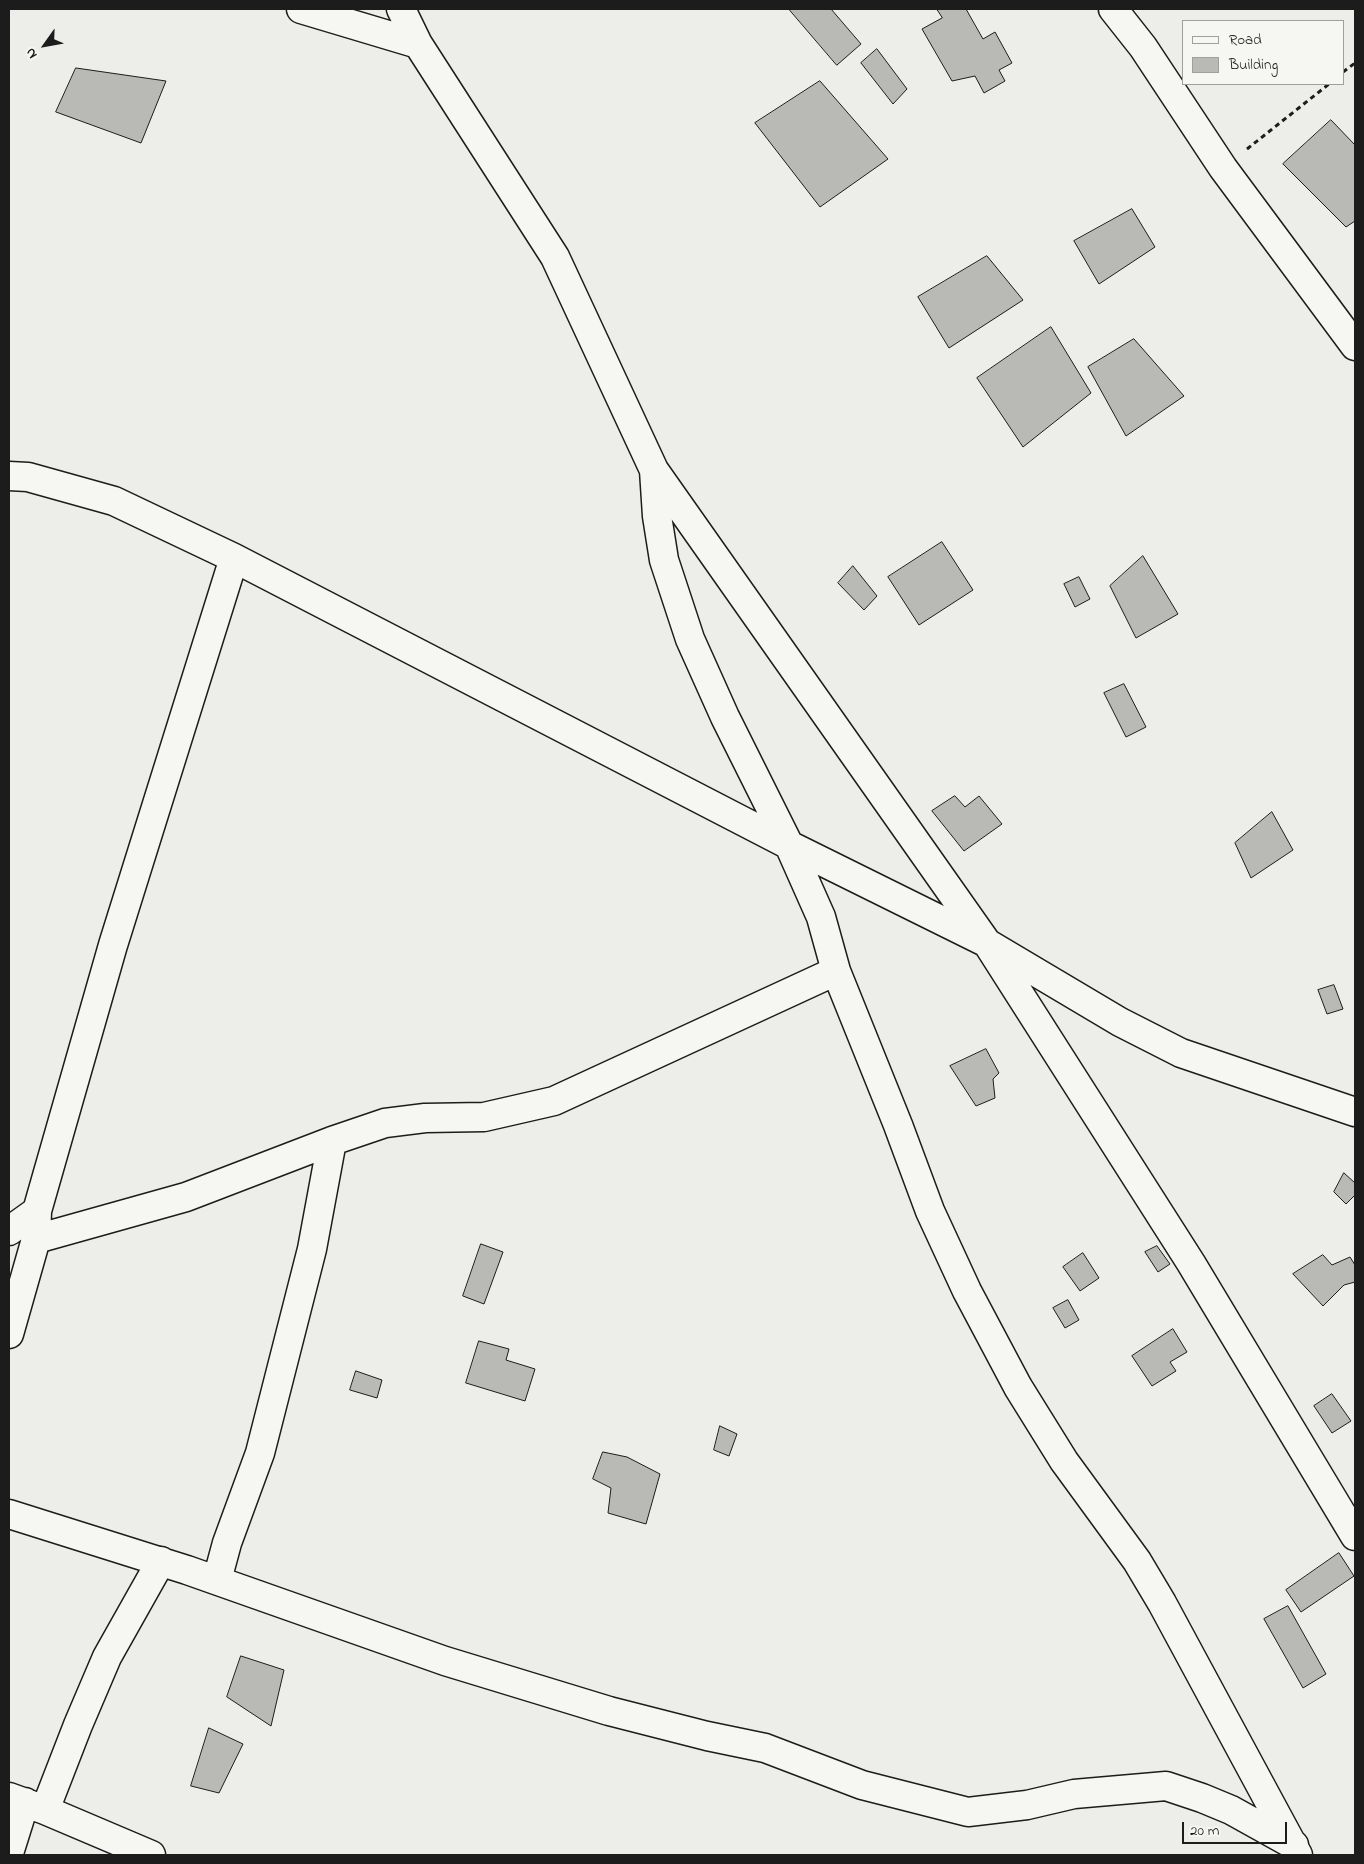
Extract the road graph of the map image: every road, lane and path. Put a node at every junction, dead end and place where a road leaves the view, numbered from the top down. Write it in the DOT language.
graph roads {
  1 [pos="301,9"];
  2 [pos="401,9"];
  3 [pos="1113,9"];
  4 [pos="418,44"];
  5 [pos="1355,62"];
  6 [pos="1344,71"];
  7 [pos="1328,85"];
  8 [pos="1223,168"];
  9 [pos="1355,346"];
  10 [pos="654,470"];
  11 [pos="9,476"];
  12 [pos="234,558"];
  13 [pos="789,845"];
  14 [pos="987,943"];
  15 [pos="836,971"];
  16 [pos="1355,1112"];
  17 [pos="332,1141"];
  18 [pos="37,1211"];
  19 [pos="9,1231"];
  20 [pos="36,1239"];
  21 [pos="9,1334"];
  22 [pos="9,1514"];
  23 [pos="1355,1536"];
  24 [pos="161,1561"];
  25 [pos="217,1580"];
  26 [pos="26,1803"];
  27 [pos="1296,1850"];
  28 [pos="9,1853"];
  29 [pos="152,1855"];
  1 -- 4 [label="street"];
  2 -- 4 [label="street"];
  3 -- 8 [label="street"];
  4 -- 10 [label="street"];
  5 -- 6 [label="path"];
  7 -- 8 [label="path"];
  8 -- 9 [label="street"];
  10 -- 13 [label="street"];
  10 -- 14 [label="street"];
  11 -- 12 [label="street"];
  12 -- 13 [label="street"];
  12 -- 18 [label="street"];
  13 -- 14 [label="street"];
  13 -- 15 [label="street"];
  14 -- 16 [label="street"];
  14 -- 23 [label="street"];
  15 -- 17 [label="street"];
  15 -- 27 [label="street"];
  17 -- 20 [label="street"];
  17 -- 25 [label="street"];
  18 -- 19 [label="street"];
  18 -- 20 [label="street"];
  20 -- 21 [label="street"];
  22 -- 24 [label="street"];
  24 -- 25 [label="street"];
  24 -- 26 [label="street"];
  25 -- 27 [label="street"];
  26 -- 28 [label="street"];
  26 -- 29 [label="street"];
}
